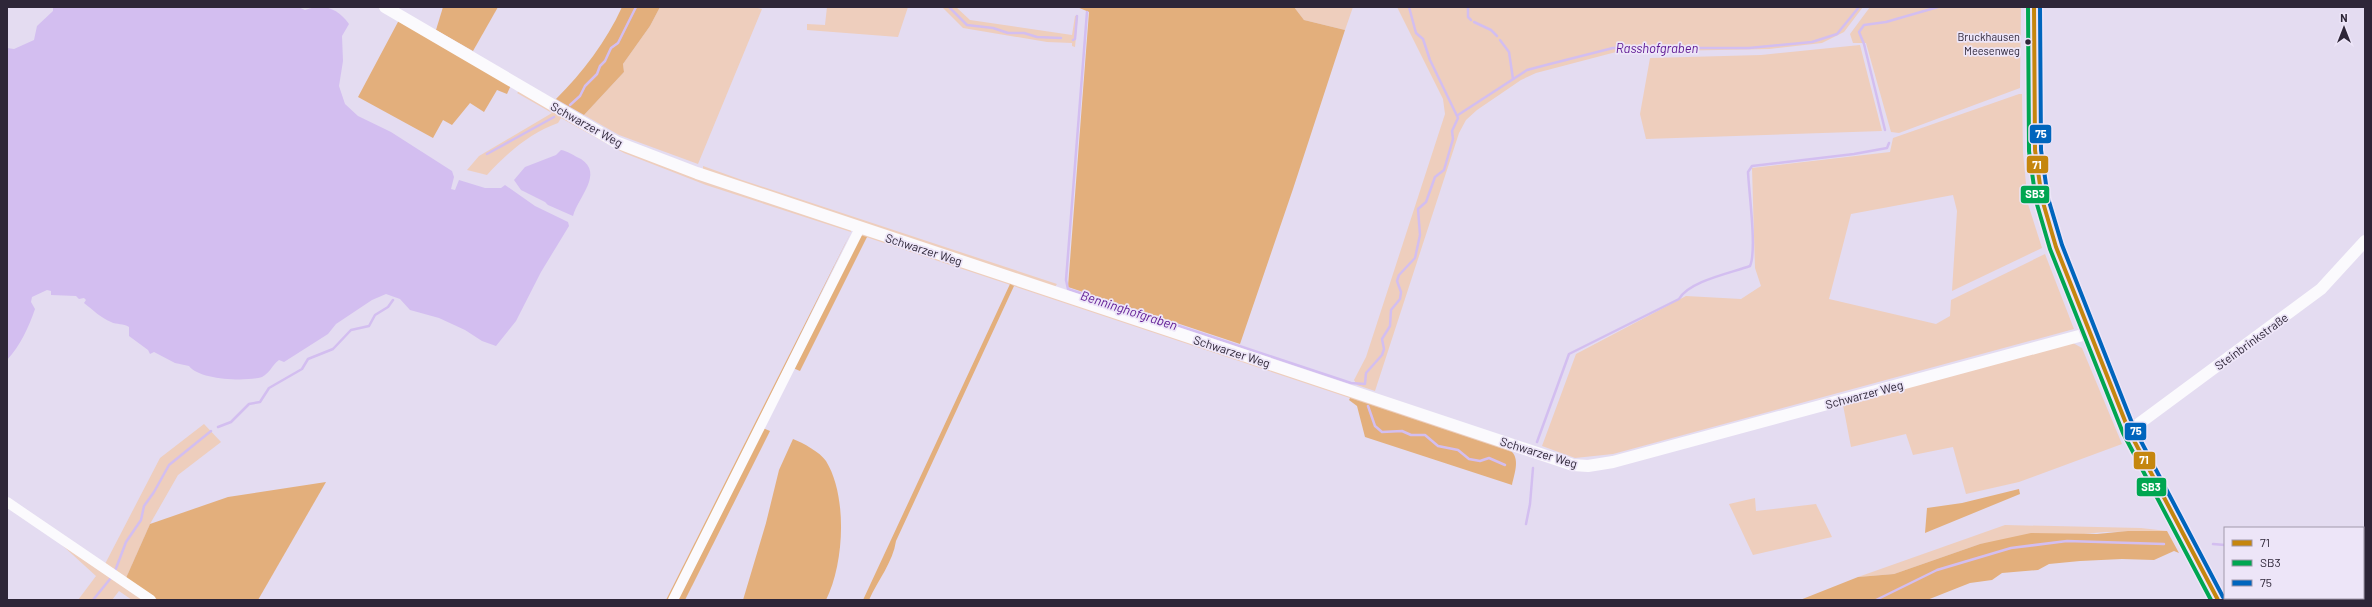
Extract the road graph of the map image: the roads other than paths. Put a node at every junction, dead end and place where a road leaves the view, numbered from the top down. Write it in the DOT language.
graph roads {
  1 [pos="385,7"];
  2 [pos="2034,7"];
  3 [pos="860,228"];
  4 [pos="2365,241"];
  5 [pos="2090,334"];
  6 [pos="2129,431"];
  7 [pos="7,502"];
  8 [pos="152,600"];
  9 [pos="673,600"];
  10 [pos="2218,600"];
  1 -- 3 [label="street, Schwarzer Weg"];
  2 -- 5 [label="main road"];
  3 -- 5 [label="street, Schwarzer Weg"];
  3 -- 9 [label="street"];
  4 -- 6 [label="street, Steinbrinkstraße"];
  5 -- 6 [label="main road"];
  6 -- 10 [label="main road"];
  7 -- 8 [label="street"];
}
